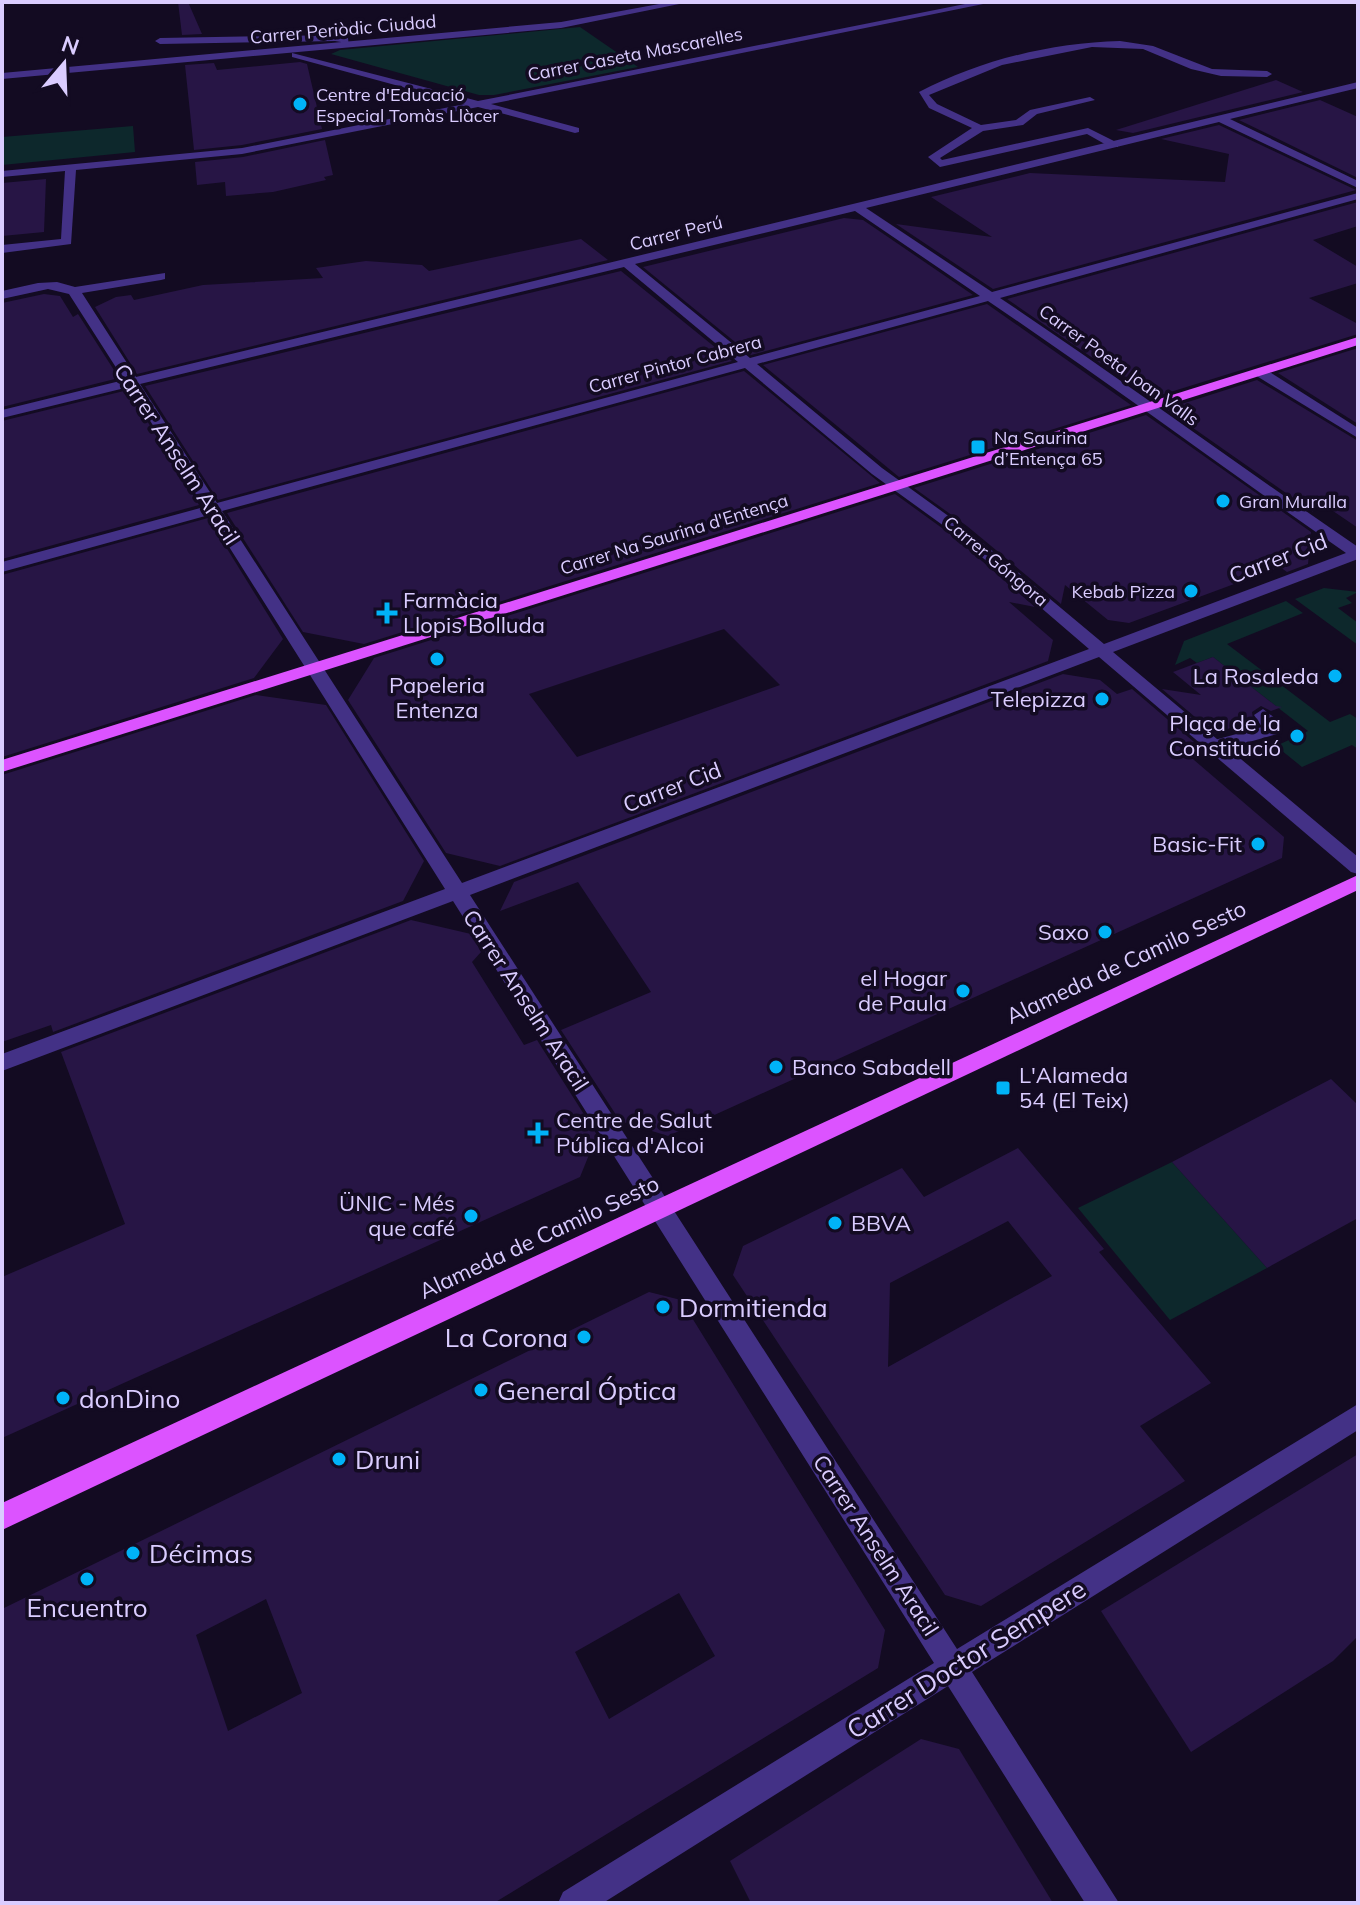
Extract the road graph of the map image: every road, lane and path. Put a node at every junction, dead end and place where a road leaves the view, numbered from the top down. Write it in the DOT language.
graph roads {
  1 [pos="685,2"];
  2 [pos="989,2"];
  3 [pos="671,3"];
  4 [pos="160,41"];
  5 [pos="346,45"];
  6 [pos="280,51"];
  7 [pos="1267,74"];
  8 [pos="2,76"];
  9 [pos="1358,85"];
  10 [pos="1090,100"];
  11 [pos="476,104"];
  12 [pos="1221,119"];
  13 [pos="980,128"];
  14 [pos="575,130"];
  15 [pos="1114,145"];
  16 [pos="71,167"];
  17 [pos="2,174"];
  18 [pos="1358,185"];
  19 [pos="1358,196"];
  20 [pos="857,207"];
  21 [pos="2,249"];
  22 [pos="627,263"];
  23 [pos="161,276"];
  24 [pos="74,291"];
  25 [pos="2,295"];
  26 [pos="991,297"];
  27 [pos="1358,341"];
  28 [pos="747,363"];
  29 [pos="1260,372"];
  30 [pos="131,383"];
  31 [pos="1148,407"];
  32 [pos="2,414"];
  33 [pos="1358,434"];
  34 [pos="899,485"];
  35 [pos="213,509"];
  36 [pos="1358,554"];
  37 [pos="2,567"];
  38 [pos="1102,650"];
  39 [pos="315,667"];
  40 [pos="1263,715"];
  41 [pos="1217,745"];
  42 [pos="2,766"];
  43 [pos="1358,867"];
  44 [pos="1358,882"];
  45 [pos="458,894"];
  46 [pos="2,1063"];
  47 [pos="660,1209"];
  48 [pos="1358,1416"];
  49 [pos="2,1517"];
  50 [pos="954,1665"];
  51 [pos="574,1903"];
  52 [pos="1103,1903"];
  1 -- 3 [label="street, Carrer Periòdic Ciudad"];
  2 -- 11 [label="street, Carrer Caseta Mascarelles"];
  3 -- 5 [label="street, Carrer Periòdic Ciudad"];
  4 -- 5 [label="street"];
  5 -- 6 [label="street, Carrer Periòdic Ciudad"];
  6 -- 8 [label="street, Carrer Periòdic Ciudad"];
  6 -- 11 [label="street"];
  7 -- 13 [label="street"];
  9 -- 12 [label="street, Carrer Perú"];
  10 -- 13 [label="street"];
  11 -- 14 [label="street"];
  11 -- 16 [label="street, Carrer Caseta Mascarelles"];
  12 -- 15 [label="street, Carrer Perú"];
  12 -- 18 [label="street"];
  13 -- 15 [label="street"];
  15 -- 20 [label="street, Carrer Perú"];
  16 -- 17 [label="street, Carrer Caseta Mascarelles"];
  16 -- 21 [label="street"];
  19 -- 26 [label="street, Carrer Pintor Cabrera"];
  20 -- 22 [label="street, Carrer Perú"];
  20 -- 26 [label="street, Carrer Poeta Joan Valls"];
  22 -- 28 [label="street, Carrer Góngora"];
  22 -- 30 [label="street, Carrer Perú"];
  23 -- 24 [label="street"];
  24 -- 25 [label="street"];
  24 -- 30 [label="street, Carrer Anselm Aracil"];
  26 -- 28 [label="street, Carrer Pintor Cabrera"];
  26 -- 31 [label="street, Carrer Poeta Joan Valls"];
  27 -- 29 [label="main road, Carrer Na Saurina d'Entença"];
  28 -- 34 [label="street, Carrer Góngora"];
  28 -- 35 [label="street, Carrer Pintor Cabrera"];
  29 -- 31 [label="main road, Carrer Na Saurina d'Entença"];
  29 -- 33 [label="street"];
  30 -- 32 [label="street, Carrer Perú"];
  30 -- 35 [label="street, Carrer Anselm Aracil"];
  31 -- 34 [label="main road, Carrer Na Saurina d'Entença"];
  31 -- 36 [label="street, Carrer Poeta Joan Valls"];
  34 -- 38 [label="street, Carrer Góngora"];
  34 -- 39 [label="main road, Carrer Na Saurina d'Entença"];
  35 -- 37 [label="street, Carrer Pintor Cabrera"];
  35 -- 39 [label="street, Carrer Anselm Aracil"];
  36 -- 38 [label="street, Carrer Cid"];
  38 -- 41 [label="street, Carrer Góngora"];
  38 -- 45 [label="street, Carrer Cid"];
  39 -- 42 [label="main road, Carrer Na Saurina d'Entença"];
  39 -- 45 [label="street, Carrer Anselm Aracil"];
  40 -- 41 [label="street"];
  41 -- 43 [label="street, Carrer Góngora"];
  44 -- 47 [label="main road, Alameda de Camilo Sesto"];
  45 -- 46 [label="street, Carrer Cid"];
  45 -- 47 [label="street, Carrer Anselm Aracil"];
  47 -- 49 [label="main road, Alameda de Camilo Sesto"];
  47 -- 50 [label="street, Carrer Anselm Aracil"];
  48 -- 50 [label="street, Carrer Doctor Sempere"];
  50 -- 51 [label="street, Carrer Doctor Sempere"];
  50 -- 52 [label="street, Carrer Anselm Aracil"];
}
